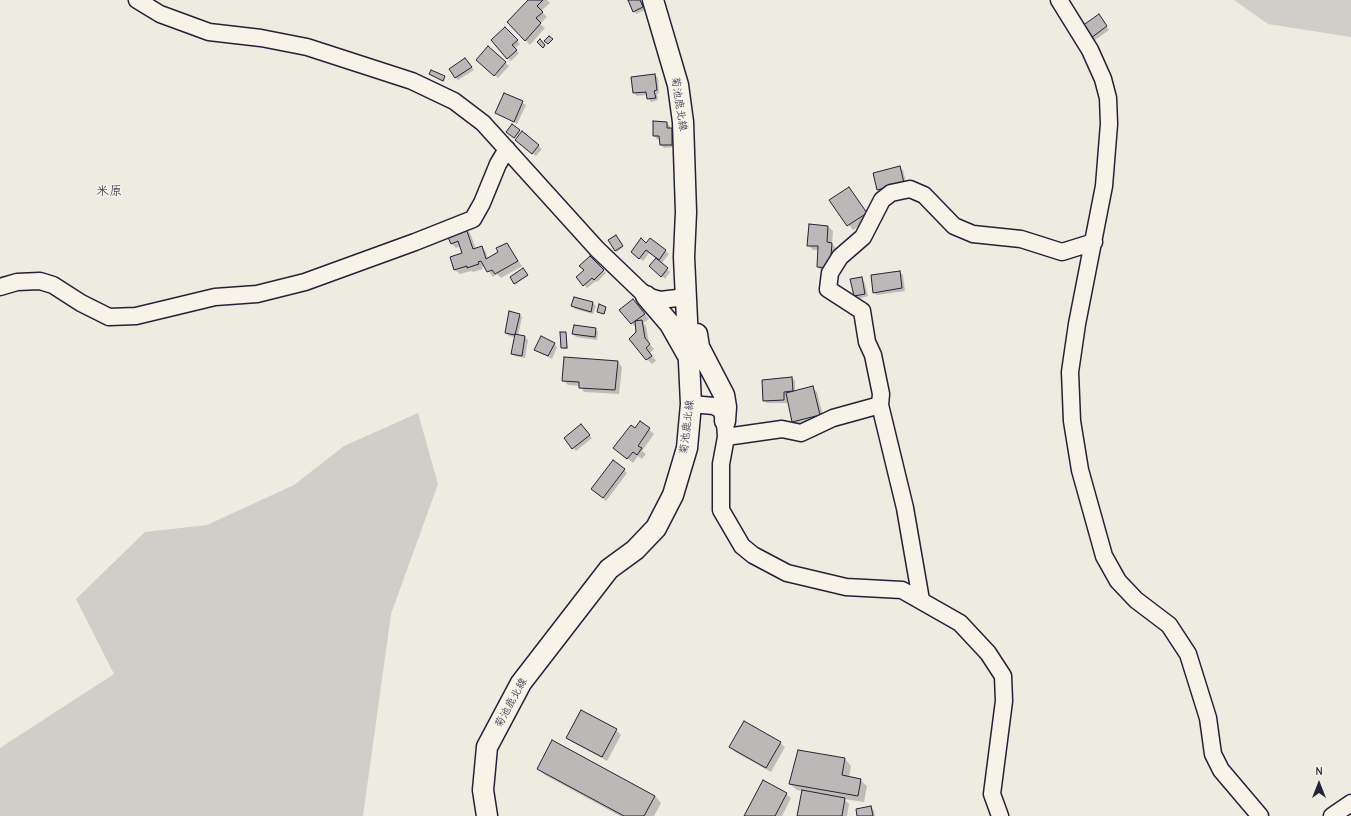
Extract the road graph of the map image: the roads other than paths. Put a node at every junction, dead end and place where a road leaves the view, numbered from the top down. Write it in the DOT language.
graph roads {
  1 [pos="137,0"];
  2 [pos="653,0"];
  3 [pos="1059,0"];
  4 [pos="507,149"];
  5 [pos="1094,242"];
  6 [pos="0,287"];
  7 [pos="686,289"];
  8 [pos="646,296"];
  9 [pos="690,362"];
  10 [pos="691,404"];
  11 [pos="880,405"];
  12 [pos="725,429"];
  13 [pos="921,600"];
  14 [pos="1351,803"];
  15 [pos="487,816"];
  16 [pos="1000,816"];
  17 [pos="1260,816"];
  18 [pos="1332,816"];
  1 -- 4 [label="street"];
  2 -- 7 [label="main road, 菊池鹿北線"];
  3 -- 5 [label="street"];
  4 -- 6 [label="street"];
  4 -- 8 [label="street"];
  5 -- 11 [label="street"];
  5 -- 17 [label="street"];
  7 -- 8 [label="street"];
  7 -- 9 [label="main road, 菊池鹿北線"];
  7 -- 12 [label="main road"];
  8 -- 9 [label="main road"];
  9 -- 10 [label="main road, 菊池鹿北線"];
  10 -- 12 [label="street"];
  10 -- 15 [label="main road, 菊池鹿北線"];
  11 -- 12 [label="street"];
  11 -- 13 [label="street"];
  12 -- 13 [label="street"];
  13 -- 16 [label="street"];
  14 -- 18 [label="street"];
}
